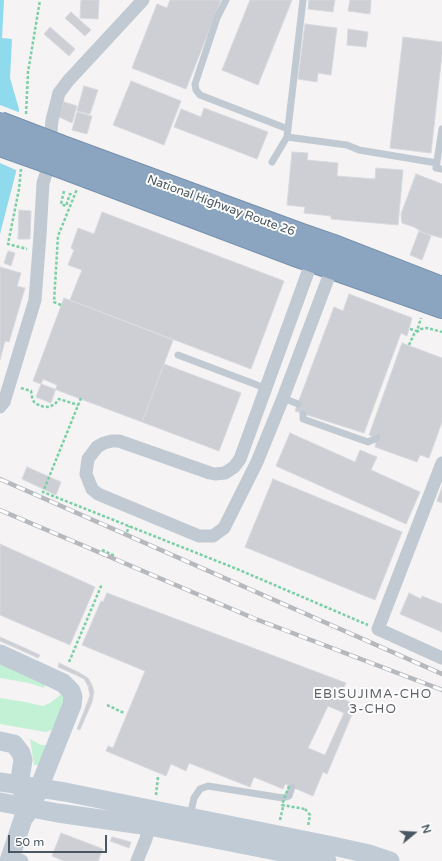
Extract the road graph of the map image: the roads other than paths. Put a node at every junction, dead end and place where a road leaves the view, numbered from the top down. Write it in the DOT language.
graph roads {
  1 [pos="143,0"];
  2 [pos="226,0"];
  3 [pos="303,0"];
  4 [pos="0,123"];
  5 [pos="288,129"];
  6 [pos="442,129"];
  7 [pos="287,137"];
  8 [pos="0,145"];
  9 [pos="59,156"];
  10 [pos="272,162"];
  11 [pos="440,166"];
  12 [pos="331,245"];
  13 [pos="322,264"];
  14 [pos="442,288"];
  15 [pos="442,307"];
  16 [pos="178,355"];
  17 [pos="265,388"];
  18 [pos="283,398"];
  19 [pos="298,404"];
  20 [pos="0,407"];
  21 [pos="302,414"];
  22 [pos="377,438"];
  23 [pos="441,467"];
  24 [pos="0,654"];
  25 [pos="442,658"];
  26 [pos="0,741"];
  27 [pos="0,782"];
  28 [pos="19,785"];
  29 [pos="291,787"];
  30 [pos="39,788"];
  31 [pos="0,802"];
  32 [pos="31,808"];
  33 [pos="190,818"];
  34 [pos="149,826"];
  35 [pos="14,859"];
  36 [pos="137,861"];
  37 [pos="326,861"];
  38 [pos="390,861"];
  1 -- 20 [label="street"];
  2 -- 5 [label="lane"];
  3 -- 5 [label="lane"];
  4 -- 9 [label="highway, National Highway Route 26, bridge"];
  5 -- 7 [label="lane"];
  6 -- 11 [label="lane"];
  7 -- 10 [label="lane"];
  7 -- 11 [label="lane"];
  8 -- 9 [label="highway, National Highway Route 26, bridge"];
  9 -- 12 [label="highway, National Highway Route 26"];
  9 -- 13 [label="highway, National Highway Route 26"];
  12 -- 13 [label="street"];
  12 -- 13 [label="street"];
  12 -- 14 [label="highway, National Highway Route 26"];
  13 -- 15 [label="highway, National Highway Route 26"];
  13 -- 17 [label="street"];
  13 -- 18 [label="street"];
  16 -- 17 [label="lane"];
  17 -- 18 [label="street"];
  18 -- 19 [label="lane"];
  21 -- 22 [label="lane"];
  23 -- 25 [label="street"];
  24 -- 30 [label="street"];
  26 -- 28 [label="street"];
  27 -- 28 [label="street"];
  28 -- 30 [label="street"];
  28 -- 32 [label="street"];
  29 -- 33 [label="lane"];
  30 -- 32 [label="street"];
  30 -- 33 [label="street"];
  31 -- 32 [label="street"];
  32 -- 34 [label="street"];
  32 -- 35 [label="street"];
  33 -- 38 [label="street"];
  34 -- 36 [label="street"];
  34 -- 37 [label="street"];
}
